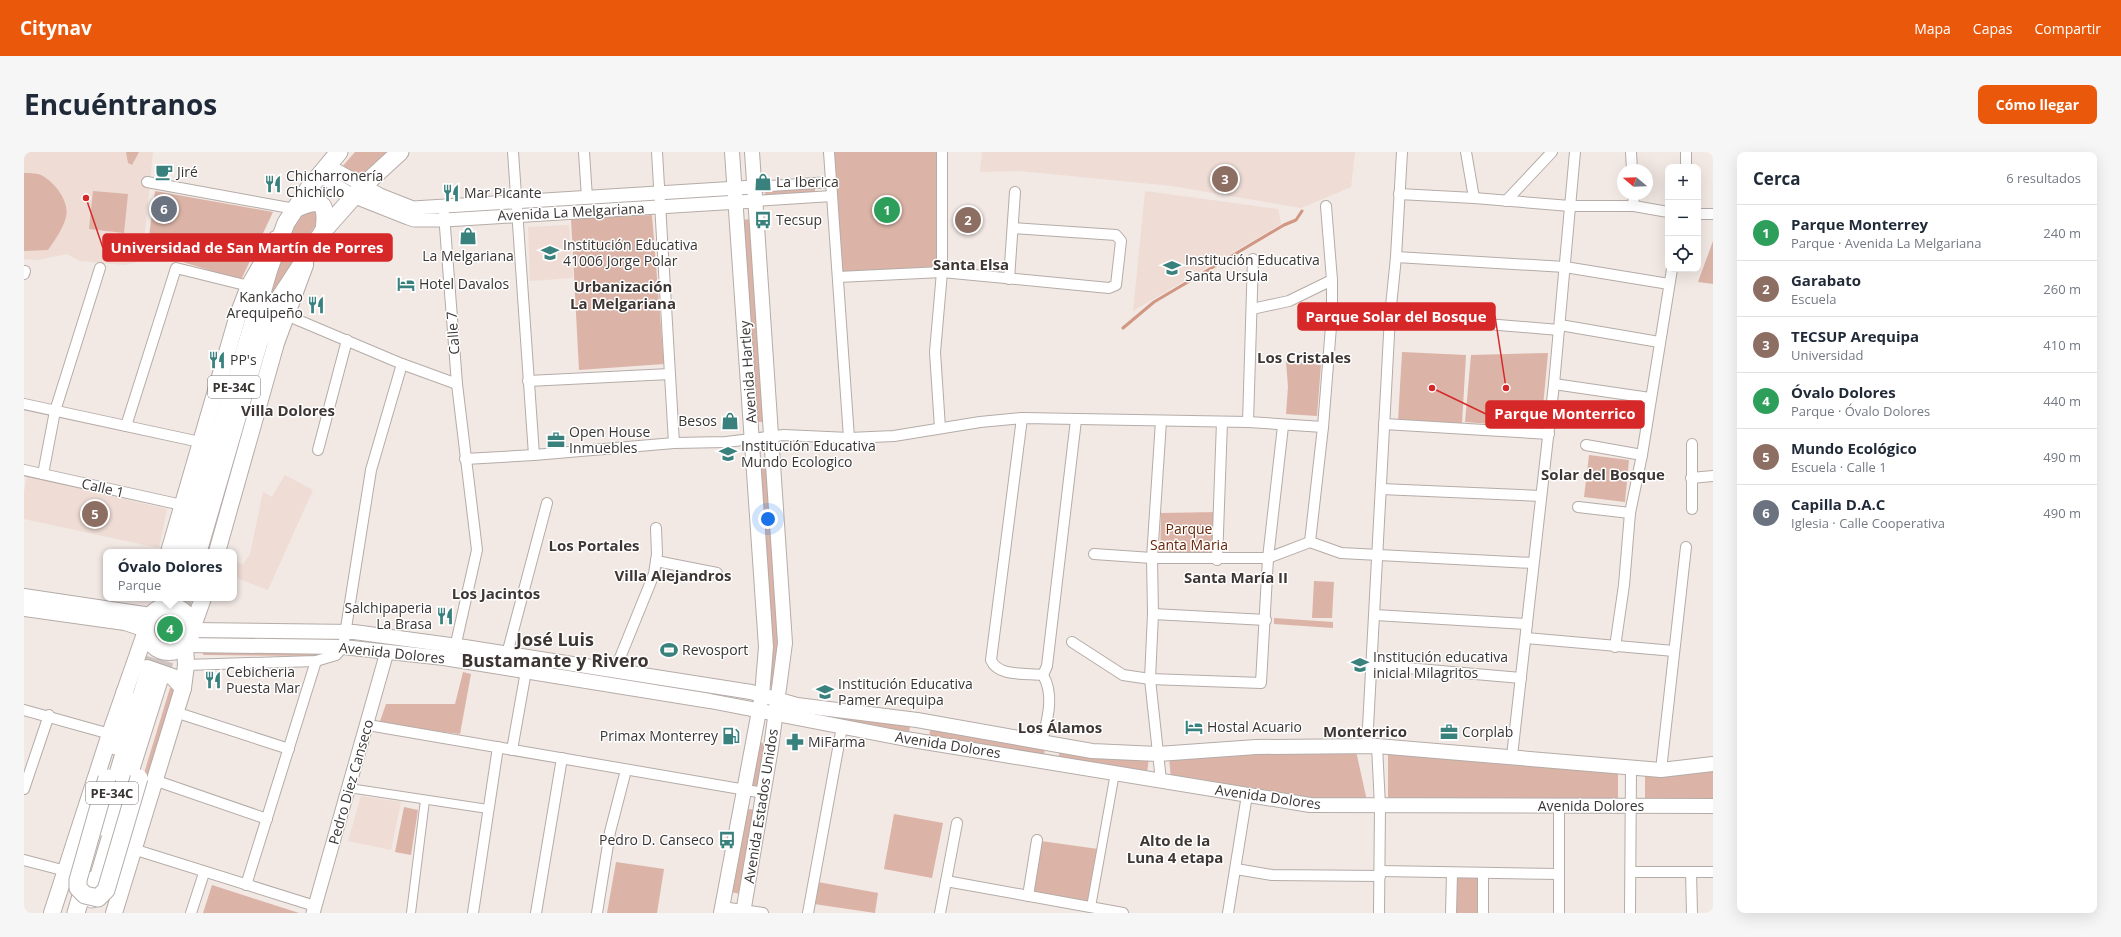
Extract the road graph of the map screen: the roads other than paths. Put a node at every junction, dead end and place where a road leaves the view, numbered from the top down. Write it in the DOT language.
graph roads {
  1 [pos="339,152"];
  2 [pos="400,152"];
  3 [pos="512,152"];
  4 [pos="584,152"];
  5 [pos="657,152"];
  6 [pos="732,152"];
  7 [pos="752,152"];
  8 [pos="829,152"];
  9 [pos="942,152"];
  10 [pos="1402,152"];
  11 [pos="1466,152"];
  12 [pos="1552,152"];
  13 [pos="1575,152"];
  14 [pos="1631,152"];
  15 [pos="1686,152"];
  16 [pos="1632,164"];
  17 [pos="1686,164"];
  18 [pos="323,170"];
  19 [pos="147,182"];
  20 [pos="831,182"];
  21 [pos="754,187"];
  22 [pos="735,188"];
  23 [pos="359,192"];
  24 [pos="1015,192"];
  25 [pos="660,193"];
  26 [pos="1399,194"];
  27 [pos="832,196"];
  28 [pos="587,198"];
  29 [pos="1474,198"];
  30 [pos="1634,200"];
  31 [pos="755,201"];
  32 [pos="1506,201"];
  33 [pos="516,202"];
  34 [pos="737,202"];
  35 [pos="1326,206"];
  36 [pos="1570,206"];
  37 [pos="1634,206"];
  38 [pos="661,207"];
  39 [pos="1665,211"];
  40 [pos="444,213"];
  41 [pos="1701,214"];
  42 [pos="1713,214"];
  43 [pos="517,215"];
  44 [pos="291,216"];
  45 [pos="1013,228"];
  46 [pos="324,230"];
  47 [pos="309,253"];
  48 [pos="1396,257"];
  49 [pos="1252,259"];
  50 [pos="1565,267"];
  51 [pos="100,268"];
  52 [pos="942,272"];
  53 [pos="1671,272"];
  54 [pos="838,277"];
  55 [pos="1009,279"];
  56 [pos="1332,280"];
  57 [pos="1669,284"];
  58 [pos="249,286"];
  59 [pos="1252,309"];
  60 [pos="1332,314"];
  61 [pos="286,315"];
  62 [pos="1390,316"];
  63 [pos="1559,327"];
  64 [pos="347,340"];
  65 [pos="1659,342"];
  66 [pos="402,364"];
  67 [pos="670,374"];
  68 [pos="528,381"];
  69 [pos="457,384"];
  70 [pos="1554,384"];
  71 [pos="1650,398"];
  72 [pos="24,404"];
  73 [pos="55,411"];
  74 [pos="1022,418"];
  75 [pos="1076,420"];
  76 [pos="1161,421"];
  77 [pos="1222,422"];
  78 [pos="1248,422"];
  79 [pos="1384,424"];
  80 [pos="126,426"];
  81 [pos="1283,426"];
  82 [pos="1323,427"];
  83 [pos="940,428"];
  84 [pos="1549,434"];
  85 [pos="770,437"];
  86 [pos="752,438"];
  87 [pos="849,438"];
  88 [pos="200,442"];
  89 [pos="674,443"];
  90 [pos="1692,444"];
  91 [pos="1586,445"];
  92 [pos="318,450"];
  93 [pos="534,455"];
  94 [pos="1642,455"];
  95 [pos="465,459"];
  96 [pos="24,470"];
  97 [pos="43,474"];
  98 [pos="1713,476"];
  99 [pos="1691,478"];
  100 [pos="1381,489"];
  101 [pos="1541,496"];
  102 [pos="546,503"];
  103 [pos="182,505"];
  104 [pos="1578,507"];
  105 [pos="1692,509"];
  106 [pos="1630,513"];
  107 [pos="656,528"];
  108 [pos="1310,542"];
  109 [pos="1686,547"];
  110 [pos="170,549"];
  111 [pos="186,549"];
  112 [pos="199,549"];
  113 [pos="217,549"];
  114 [pos="1094,554"];
  115 [pos="1376,555"];
  116 [pos="1152,558"];
  117 [pos="1268,558"];
  118 [pos="1217,560"];
  119 [pos="656,562"];
  120 [pos="1533,563"];
  121 [pos="717,573"];
  122 [pos="24,596"];
  123 [pos="156,601"];
  124 [pos="202,601"];
  125 [pos="24,609"];
  126 [pos="152,614"];
  127 [pos="1153,614"];
  128 [pos="1375,616"];
  129 [pos="1266,620"];
  130 [pos="1527,624"];
  131 [pos="146,631"];
  132 [pos="346,632"];
  133 [pos="189,637"];
  134 [pos="1526,638"];
  135 [pos="1072,642"];
  136 [pos="1615,647"];
  137 [pos="340,651"];
  138 [pos="1674,651"];
  139 [pos="387,652"];
  140 [pos="454,653"];
  141 [pos="507,654"];
  142 [pos="316,661"];
  143 [pos="186,665"];
  144 [pos="1372,665"];
  145 [pos="615,670"];
  146 [pos="526,671"];
  147 [pos="1043,675"];
  148 [pos="150,676"];
  149 [pos="1150,678"];
  150 [pos="1521,678"];
  151 [pos="183,688"];
  152 [pos="125,692"];
  153 [pos="762,695"];
  154 [pos="778,700"];
  155 [pos="24,710"];
  156 [pos="758,711"];
  157 [pos="175,712"];
  158 [pos="776,714"];
  159 [pos="49,716"];
  160 [pos="917,720"];
  161 [pos="368,725"];
  162 [pos="842,727"];
  163 [pos="110,734"];
  164 [pos="914,740"];
  165 [pos="1046,743"];
  166 [pos="751,745"];
  167 [pos="1372,746"];
  168 [pos="498,747"];
  169 [pos="771,748"];
  170 [pos="289,749"];
  171 [pos="512,750"];
  172 [pos="1158,754"];
  173 [pos="1512,756"];
  174 [pos="562,758"];
  175 [pos="1046,761"];
  176 [pos="1713,764"];
  177 [pos="1631,768"];
  178 [pos="626,770"];
  179 [pos="1661,770"];
  180 [pos="1115,773"];
  181 [pos="146,779"];
  182 [pos="1161,781"];
  183 [pos="349,788"];
  184 [pos="24,789"];
  185 [pos="744,790"];
  186 [pos="764,793"];
  187 [pos="1247,794"];
  188 [pos="425,800"];
  189 [pos="1380,806"];
  190 [pos="1559,806"];
  191 [pos="1631,806"];
  192 [pos="1713,806"];
  193 [pos="488,809"];
  194 [pos="267,819"];
  195 [pos="957,823"];
  196 [pos="1037,840"];
  197 [pos="132,849"];
  198 [pos="24,860"];
  199 [pos="1236,869"];
  200 [pos="66,871"];
  201 [pos="1631,872"];
  202 [pos="1691,872"];
  203 [pos="1713,872"];
  204 [pos="204,873"];
  205 [pos="1380,874"];
  206 [pos="1452,874"];
  207 [pos="1483,874"];
  208 [pos="1560,874"];
  209 [pos="946,881"];
  210 [pos="246,885"];
  211 [pos="1028,896"];
  212 [pos="1091,907"];
  213 [pos="314,910"];
  214 [pos="722,910"];
  215 [pos="743,911"];
  216 [pos="52,913"];
  217 [pos="76,913"];
  218 [pos="88,913"];
  219 [pos="114,913"];
  220 [pos="191,913"];
  221 [pos="410,913"];
  222 [pos="473,913"];
  223 [pos="536,913"];
  224 [pos="597,913"];
  225 [pos="763,913"];
  226 [pos="808,913"];
  227 [pos="940,913"];
  228 [pos="1123,913"];
  229 [pos="1228,913"];
  230 [pos="1380,913"];
  231 [pos="1451,913"];
  232 [pos="1483,913"];
  233 [pos="1559,913"];
  234 [pos="1630,913"];
  235 [pos="1692,913"];
  1 -- 18 [label="highway, PE-34C"];
  2 -- 23 [label="highway, PE-34C"];
  3 -- 33 [label="street"];
  4 -- 28 [label="street"];
  5 -- 25 [label="street"];
  6 -- 22 [label="main road, Avenida Hartley"];
  7 -- 21 [label="main road, Avenida Hartley"];
  8 -- 20 [label="street"];
  9 -- 52 [label="street"];
  10 -- 26 [label="street"];
  11 -- 29 [label="street"];
  12 -- 32 [label="street"];
  13 -- 36 [label="street"];
  14 -- 16 [label="street"];
  15 -- 17 [label="street"];
  18 -- 23 [label="street, Avenida La Melgariana"];
  18 -- 44 [label="highway, PE-34C"];
  19 -- 44 [label="street"];
  20 -- 21 [label="street, Avenida La Melgariana"];
  20 -- 27 [label="street"];
  21 -- 22 [label="street, Avenida La Melgariana"];
  21 -- 31 [label="main road, Avenida Hartley"];
  22 -- 25 [label="street, Avenida La Melgariana"];
  22 -- 34 [label="main road, Avenida Hartley"];
  23 -- 40 [label="street, Avenida La Melgariana"];
  23 -- 46 [label="highway, PE-34C"];
  24 -- 45 [label="street"];
  25 -- 28 [label="street, Avenida La Melgariana"];
  25 -- 38 [label="street"];
  26 -- 29 [label="street"];
  26 -- 48 [label="street"];
  27 -- 31 [label="street, Avenida La Melgariana"];
  27 -- 54 [label="street"];
  28 -- 33 [label="street, Avenida La Melgariana"];
  29 -- 32 [label="street"];
  30 -- 37 [label="street"];
  31 -- 34 [label="street, Avenida La Melgariana"];
  31 -- 85 [label="main road, Avenida Hartley"];
  32 -- 36 [label="street"];
  33 -- 40 [label="street, Avenida La Melgariana"];
  33 -- 43 [label="street"];
  34 -- 38 [label="street, Avenida La Melgariana"];
  34 -- 86 [label="main road, Avenida Hartley"];
  35 -- 56 [label="street"];
  36 -- 37 [label="street"];
  36 -- 50 [label="street"];
  37 -- 39 [label="street"];
  38 -- 43 [label="street, Avenida La Melgariana"];
  38 -- 67 [label="street"];
  40 -- 43 [label="street, Avenida La Melgariana"];
  40 -- 69 [label="street, Calle 7"];
  41 -- 42 [label="street"];
  43 -- 68 [label="street"];
  44 -- 46 [label="highway"];
  44 -- 58 [label="main road"];
  44 -- 111 [label="highway, PE-34C"];
  45 -- 55 [label="street"];
  45 -- 55 [label="street"];
  46 -- 47 [label="highway, PE-34C"];
  47 -- 61 [label="main road"];
  47 -- 112 [label="highway, PE-34C"];
  48 -- 50 [label="street"];
  48 -- 62 [label="street"];
  49 -- 59 [label="street"];
  50 -- 57 [label="street"];
  50 -- 63 [label="street"];
  51 -- 73 [label="street"];
  52 -- 54 [label="street"];
  52 -- 55 [label="street"];
  52 -- 83 [label="street"];
  53 -- 57 [label="street"];
  54 -- 87 [label="street"];
  56 -- 59 [label="street"];
  56 -- 60 [label="street"];
  57 -- 65 [label="street"];
  58 -- 80 [label="street"];
  58 -- 88 [label="main road"];
  59 -- 78 [label="street"];
  60 -- 62 [label="street"];
  60 -- 82 [label="street"];
  61 -- 64 [label="street"];
  61 -- 113 [label="main road"];
  62 -- 63 [label="street"];
  62 -- 79 [label="street"];
  63 -- 65 [label="street"];
  63 -- 70 [label="street"];
  64 -- 66 [label="street"];
  64 -- 92 [label="street"];
  65 -- 71 [label="street"];
  66 -- 69 [label="street"];
  66 -- 132 [label="street"];
  67 -- 68 [label="street"];
  67 -- 89 [label="street"];
  68 -- 93 [label="street"];
  69 -- 95 [label="street, Calle 7"];
  70 -- 71 [label="street"];
  70 -- 84 [label="street"];
  71 -- 94 [label="street"];
  72 -- 73 [label="street"];
  73 -- 80 [label="street"];
  73 -- 97 [label="street"];
  74 -- 75 [label="street"];
  74 -- 83 [label="street"];
  74 -- 147 [label="street"];
  75 -- 76 [label="street"];
  75 -- 147 [label="street"];
  76 -- 77 [label="street"];
  76 -- 116 [label="street"];
  77 -- 78 [label="street"];
  77 -- 118 [label="street"];
  78 -- 81 [label="street"];
  79 -- 84 [label="street"];
  79 -- 100 [label="street"];
  80 -- 88 [label="street"];
  81 -- 82 [label="street"];
  81 -- 117 [label="street"];
  82 -- 108 [label="street"];
  83 -- 87 [label="street"];
  84 -- 101 [label="street"];
  85 -- 86 [label="street"];
  85 -- 87 [label="street"];
  85 -- 154 [label="main road, Avenida Hartley"];
  86 -- 89 [label="street"];
  86 -- 153 [label="main road, Avenida Hartley"];
  88 -- 103 [label="main road"];
  89 -- 93 [label="street"];
  90 -- 99 [label="street"];
  91 -- 94 [label="street"];
  93 -- 95 [label="street"];
  94 -- 106 [label="street"];
  95 -- 140 [label="street, Calle 7"];
  96 -- 97 [label="street, Calle 1"];
  97 -- 103 [label="street, Calle 1"];
  98 -- 99 [label="street"];
  99 -- 105 [label="street"];
  100 -- 101 [label="street"];
  100 -- 115 [label="street"];
  101 -- 120 [label="street"];
  102 -- 141 [label="street"];
  103 -- 110 [label="main road"];
  104 -- 106 [label="street"];
  106 -- 136 [label="street"];
  107 -- 119 [label="street"];
  108 -- 115 [label="street"];
  108 -- 117 [label="street"];
  109 -- 138 [label="street"];
  114 -- 116 [label="street"];
  115 -- 120 [label="street"];
  115 -- 128 [label="street"];
  116 -- 118 [label="street"];
  116 -- 127 [label="street"];
  117 -- 118 [label="street"];
  117 -- 129 [label="street"];
  119 -- 121 [label="street"];
  119 -- 145 [label="street"];
  120 -- 130 [label="street"];
  122 -- 126 [label="main road"];
  123 -- 126 [label="main road"];
  124 -- 133 [label="main road"];
  125 -- 131 [label="main road"];
  126 -- 131 [label="main road"];
  126 -- 133 [label="main road"];
  127 -- 129 [label="street"];
  127 -- 149 [label="street"];
  128 -- 130 [label="street"];
  128 -- 144 [label="street"];
  129 -- 149 [label="street"];
  130 -- 134 [label="street"];
  131 -- 133 [label="main road"];
  131 -- 148 [label="main road"];
  132 -- 133 [label="main road, Avenida Dolores"];
  132 -- 137 [label="street"];
  132 -- 140 [label="main road, Avenida Dolores"];
  133 -- 137 [label="main road, Avenida Dolores"];
  133 -- 143 [label="main road"];
  134 -- 136 [label="street"];
  134 -- 150 [label="street"];
  135 -- 149 [label="street"];
  136 -- 138 [label="street"];
  137 -- 139 [label="main road, Avenida Dolores"];
  137 -- 142 [label="street"];
  138 -- 179 [label="street"];
  139 -- 140 [label="main road, Avenida Dolores"];
  139 -- 161 [label="street, Pedro Diez Canseco"];
  140 -- 141 [label="main road, Avenida Dolores"];
  140 -- 146 [label="main road, Avenida Dolores"];
  141 -- 145 [label="main road, Avenida Dolores"];
  142 -- 143 [label="street"];
  142 -- 170 [label="street"];
  143 -- 151 [label="main road"];
  144 -- 150 [label="street"];
  144 -- 167 [label="street"];
  145 -- 153 [label="main road, Avenida Dolores"];
  146 -- 156 [label="main road, Avenida Dolores"];
  146 -- 171 [label="street"];
  147 -- 165 [label="street"];
  148 -- 151 [label="main road"];
  148 -- 152 [label="main road"];
  148 -- 181 [label="highway"];
  148 -- 217 [label="highway, PE-34C"];
  148 -- 218 [label="highway, PE-34C"];
  149 -- 172 [label="street"];
  150 -- 173 [label="street"];
  151 -- 157 [label="main road"];
  152 -- 163 [label="main road"];
  152 -- 181 [label="highway, bridge"];
  153 -- 154 [label="main road, Avenida Dolores"];
  153 -- 156 [label="main road, Avenida Hartley"];
  154 -- 158 [label="main road, Avenida Estados Unidos"];
  154 -- 160 [label="main road, Avenida Dolores"];
  155 -- 159 [label="street"];
  156 -- 158 [label="main road, Avenida Dolores"];
  156 -- 166 [label="main road, Avenida Estados Unidos"];
  157 -- 170 [label="street"];
  157 -- 181 [label="main road"];
  158 -- 162 [label="main road, Avenida Dolores"];
  158 -- 169 [label="main road, Avenida Estados Unidos"];
  159 -- 163 [label="street"];
  159 -- 184 [label="street"];
  160 -- 164 [label="main road"];
  160 -- 165 [label="main road, Avenida Dolores"];
  161 -- 168 [label="street"];
  161 -- 183 [label="street, Pedro Diez Canseco"];
  162 -- 164 [label="main road, Avenida Dolores"];
  162 -- 226 [label="street"];
  163 -- 200 [label="main road"];
  164 -- 175 [label="main road, Avenida Dolores"];
  165 -- 172 [label="main road, Avenida Dolores"];
  165 -- 175 [label="main road"];
  166 -- 169 [label="main road"];
  166 -- 185 [label="main road, Avenida Estados Unidos"];
  167 -- 172 [label="main road, Avenida Dolores"];
  167 -- 173 [label="main road, Avenida Dolores"];
  167 -- 189 [label="street"];
  168 -- 171 [label="street"];
  168 -- 193 [label="street"];
  169 -- 186 [label="main road, Avenida Estados Unidos"];
  170 -- 194 [label="street"];
  171 -- 174 [label="street"];
  172 -- 182 [label="street"];
  173 -- 177 [label="main road, Avenida Dolores"];
  174 -- 178 [label="street"];
  174 -- 223 [label="street"];
  175 -- 180 [label="main road, Avenida Dolores"];
  176 -- 179 [label="main road, Avenida Dolores"];
  177 -- 179 [label="main road, Avenida Dolores"];
  177 -- 191 [label="street"];
  178 -- 185 [label="street"];
  178 -- 224 [label="street"];
  180 -- 182 [label="main road, Avenida Dolores"];
  180 -- 212 [label="street"];
  181 -- 194 [label="street"];
  181 -- 197 [label="main road"];
  182 -- 187 [label="main road, Avenida Dolores"];
  183 -- 188 [label="street"];
  183 -- 213 [label="street, Pedro Diez Canseco"];
  185 -- 186 [label="street"];
  185 -- 214 [label="main road, Avenida Estados Unidos"];
  186 -- 215 [label="main road, Avenida Estados Unidos"];
  187 -- 189 [label="main road, Avenida Dolores"];
  187 -- 199 [label="street"];
  188 -- 193 [label="street"];
  188 -- 221 [label="street"];
  189 -- 190 [label="main road, Avenida Dolores"];
  189 -- 205 [label="street"];
  190 -- 191 [label="main road, Avenida Dolores"];
  190 -- 208 [label="street"];
  191 -- 192 [label="main road, Avenida Dolores"];
  191 -- 201 [label="street"];
  193 -- 222 [label="street"];
  194 -- 210 [label="street"];
  195 -- 209 [label="street"];
  196 -- 211 [label="street"];
  197 -- 204 [label="street"];
  197 -- 219 [label="main road"];
  198 -- 200 [label="street"];
  199 -- 205 [label="street"];
  199 -- 229 [label="street"];
  200 -- 216 [label="main road"];
  201 -- 202 [label="street"];
  201 -- 234 [label="street"];
  202 -- 203 [label="street"];
  202 -- 235 [label="street"];
  204 -- 210 [label="street"];
  204 -- 220 [label="street"];
  205 -- 206 [label="street"];
  205 -- 230 [label="street"];
  206 -- 207 [label="street"];
  206 -- 231 [label="street"];
  207 -- 208 [label="street"];
  207 -- 232 [label="street"];
  208 -- 233 [label="street"];
  209 -- 211 [label="street"];
  209 -- 227 [label="street"];
  210 -- 213 [label="street"];
  211 -- 212 [label="street"];
  212 -- 228 [label="street"];
  214 -- 215 [label="street"];
  215 -- 225 [label="street"];
}
